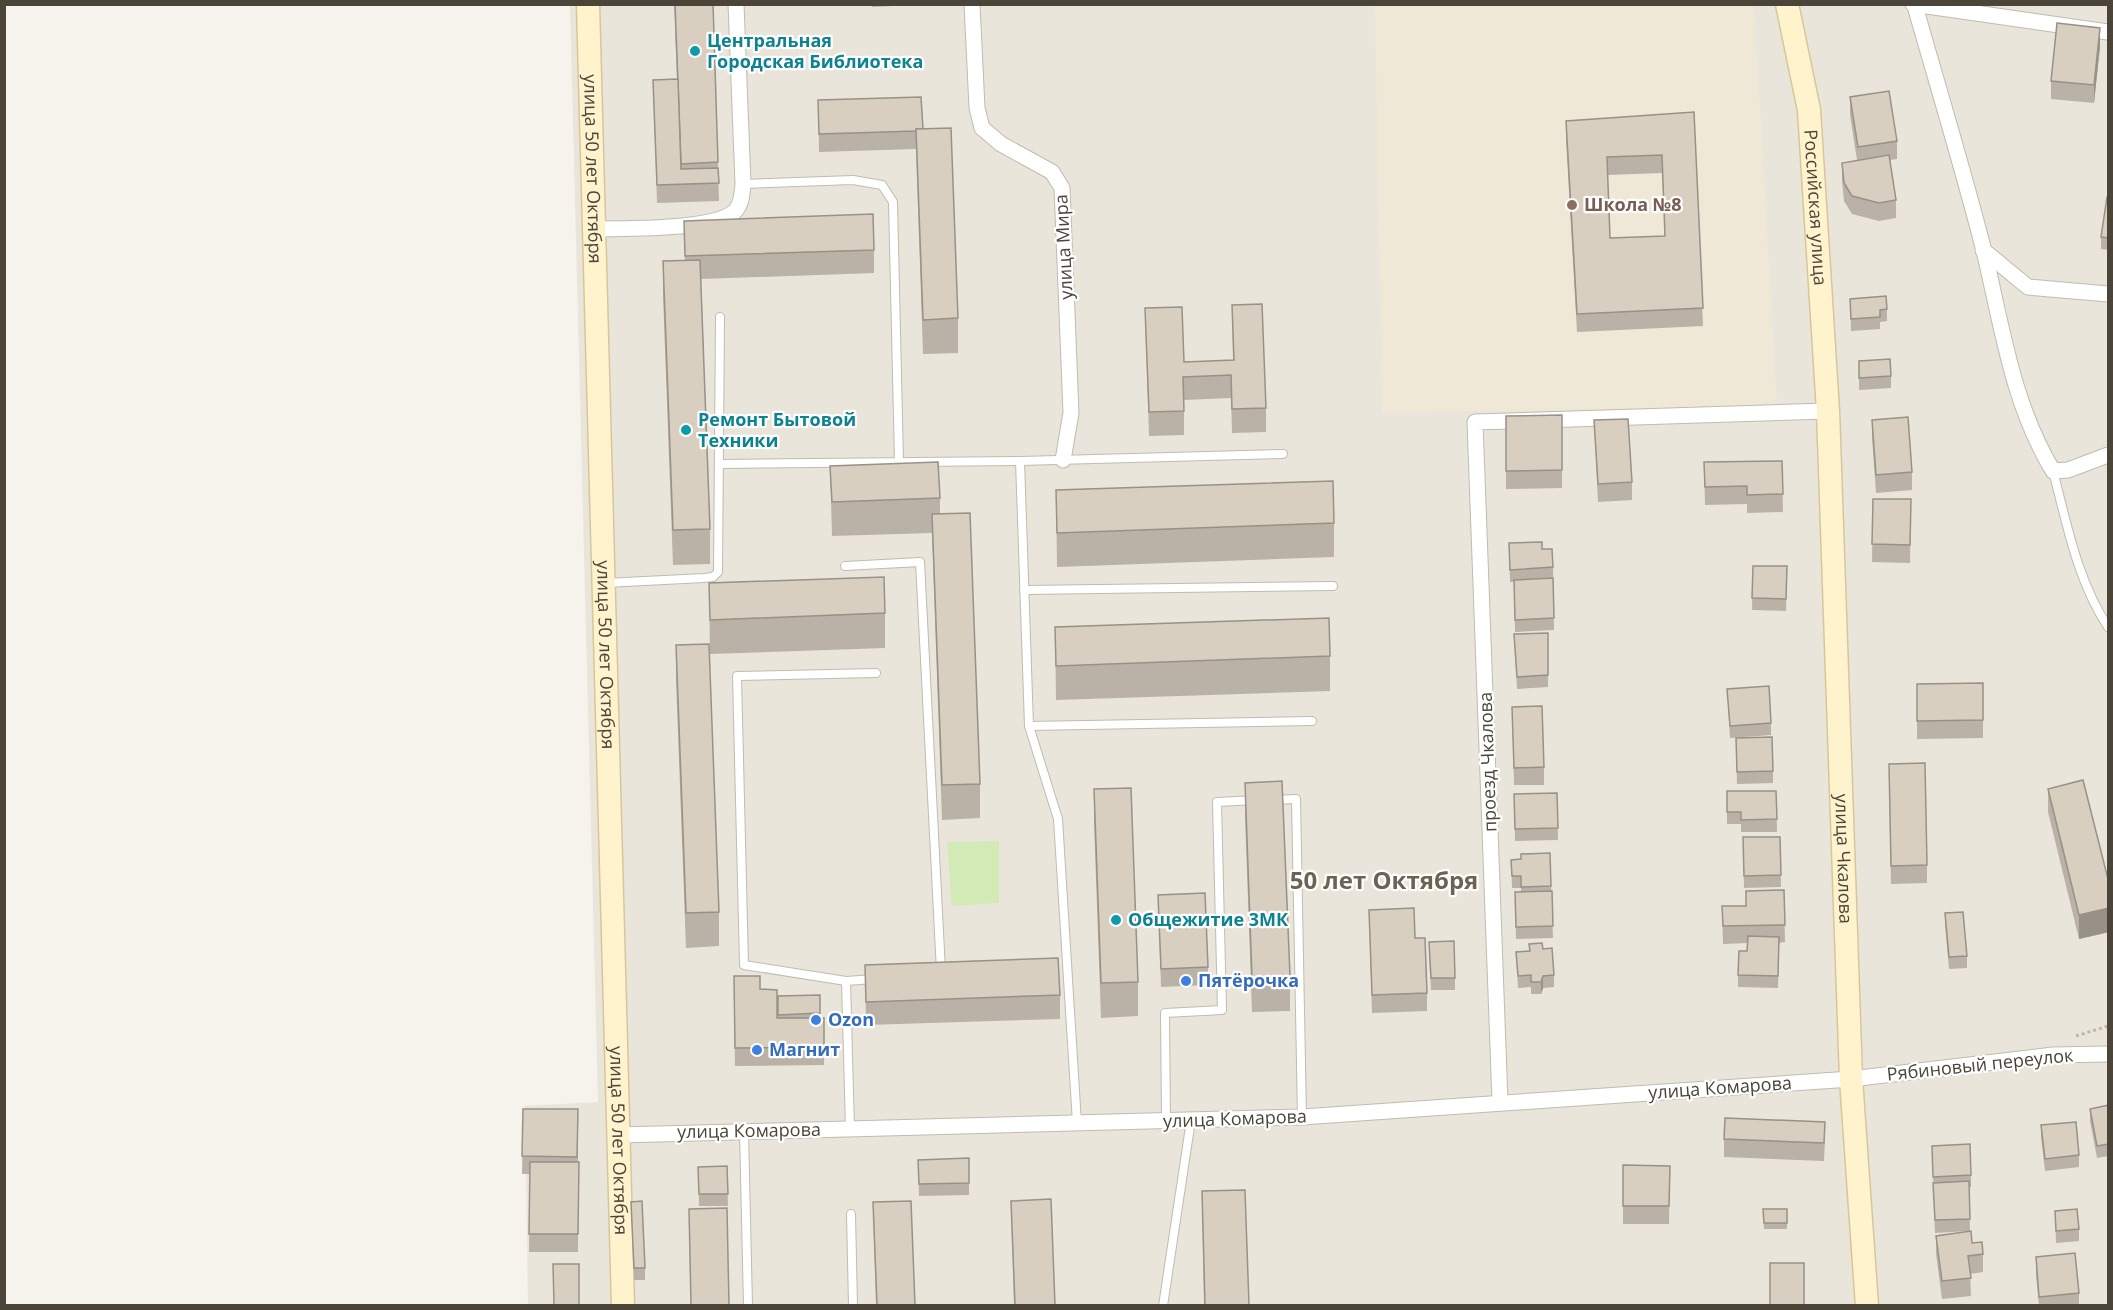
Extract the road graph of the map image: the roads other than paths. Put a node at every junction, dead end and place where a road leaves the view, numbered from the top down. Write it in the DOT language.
graph roads {
  1 [pos="588,4"];
  2 [pos="736,4"];
  3 [pos="972,4"];
  4 [pos="1786,4"];
  5 [pos="1914,5"];
  6 [pos="2109,32"];
  7 [pos="742,184"];
  8 [pos="594,229"];
  9 [pos="1983,250"];
  10 [pos="2109,294"];
  11 [pos="720,317"];
  12 [pos="1828,411"];
  13 [pos="1283,454"];
  14 [pos="2109,455"];
  15 [pos="1063,460"];
  16 [pos="899,461"];
  17 [pos="1020,461"];
  18 [pos="720,464"];
  19 [pos="2053,471"];
  20 [pos="845,566"];
  21 [pos="604,583"];
  22 [pos="1333,586"];
  23 [pos="1024,590"];
  24 [pos="2109,627"];
  25 [pos="876,674"];
  26 [pos="1312,721"];
  27 [pos="1029,726"];
  28 [pos="1067,967"];
  29 [pos="1055,968"];
  30 [pos="952,974"];
  31 [pos="941,975"];
  32 [pos="929,976"];
  33 [pos="882,979"];
  34 [pos="846,981"];
  35 [pos="2109,1054"];
  36 [pos="1851,1079"];
  37 [pos="1500,1102"];
  38 [pos="1302,1117"];
  39 [pos="1191,1120"];
  40 [pos="1166,1121"];
  41 [pos="1077,1123"];
  42 [pos="850,1129"];
  43 [pos="744,1131"];
  44 [pos="619,1135"];
  45 [pos="851,1214"];
  46 [pos="623,1305"];
  47 [pos="748,1305"];
  48 [pos="852,1305"];
  49 [pos="1163,1305"];
  50 [pos="1867,1305"];
  1 -- 8 [label="street, улица 50 лет Октября"];
  2 -- 7 [label="street"];
  3 -- 15 [label="street, улица Мира"];
  4 -- 12 [label="street, Российская улица"];
  5 -- 6 [label="street"];
  5 -- 9 [label="street"];
  7 -- 8 [label="street"];
  7 -- 16 [label="lane"];
  8 -- 21 [label="street, улица 50 лет Октября"];
  9 -- 10 [label="street"];
  9 -- 19 [label="street"];
  11 -- 18 [label="lane"];
  12 -- 36 [label="street, улица Чкалова"];
  12 -- 37 [label="street, проезд Чкалова"];
  13 -- 15 [label="lane"];
  14 -- 19 [label="street"];
  15 -- 17 [label="lane"];
  16 -- 17 [label="lane"];
  16 -- 18 [label="lane"];
  17 -- 23 [label="lane"];
  18 -- 21 [label="lane"];
  19 -- 24 [label="lane"];
  20 -- 31 [label="lane"];
  21 -- 44 [label="street, улица 50 лет Октября"];
  22 -- 23 [label="lane"];
  23 -- 27 [label="lane"];
  25 -- 34 [label="lane"];
  26 -- 27 [label="lane"];
  27 -- 28 [label="lane"];
  28 -- 29 [label="lane"];
  28 -- 41 [label="lane"];
  30 -- 31 [label="lane"];
  31 -- 32 [label="lane"];
  33 -- 34 [label="lane"];
  34 -- 42 [label="lane"];
  35 -- 36 [label="street, Рябиновый переулок"];
  36 -- 37 [label="street, улица Комарова"];
  36 -- 50 [label="street, улица Чкалова"];
  37 -- 38 [label="street, улица Комарова"];
  38 -- 39 [label="street, улица Комарова"];
  38 -- 40 [label="lane"];
  39 -- 40 [label="street, улица Комарова"];
  39 -- 49 [label="lane"];
  40 -- 41 [label="street, улица Комарова"];
  41 -- 42 [label="street, улица Комарова"];
  42 -- 43 [label="street, улица Комарова"];
  43 -- 44 [label="street, улица Комарова"];
  43 -- 47 [label="lane"];
  44 -- 46 [label="street, улица 50 лет Октября"];
  45 -- 48 [label="lane"];
}
